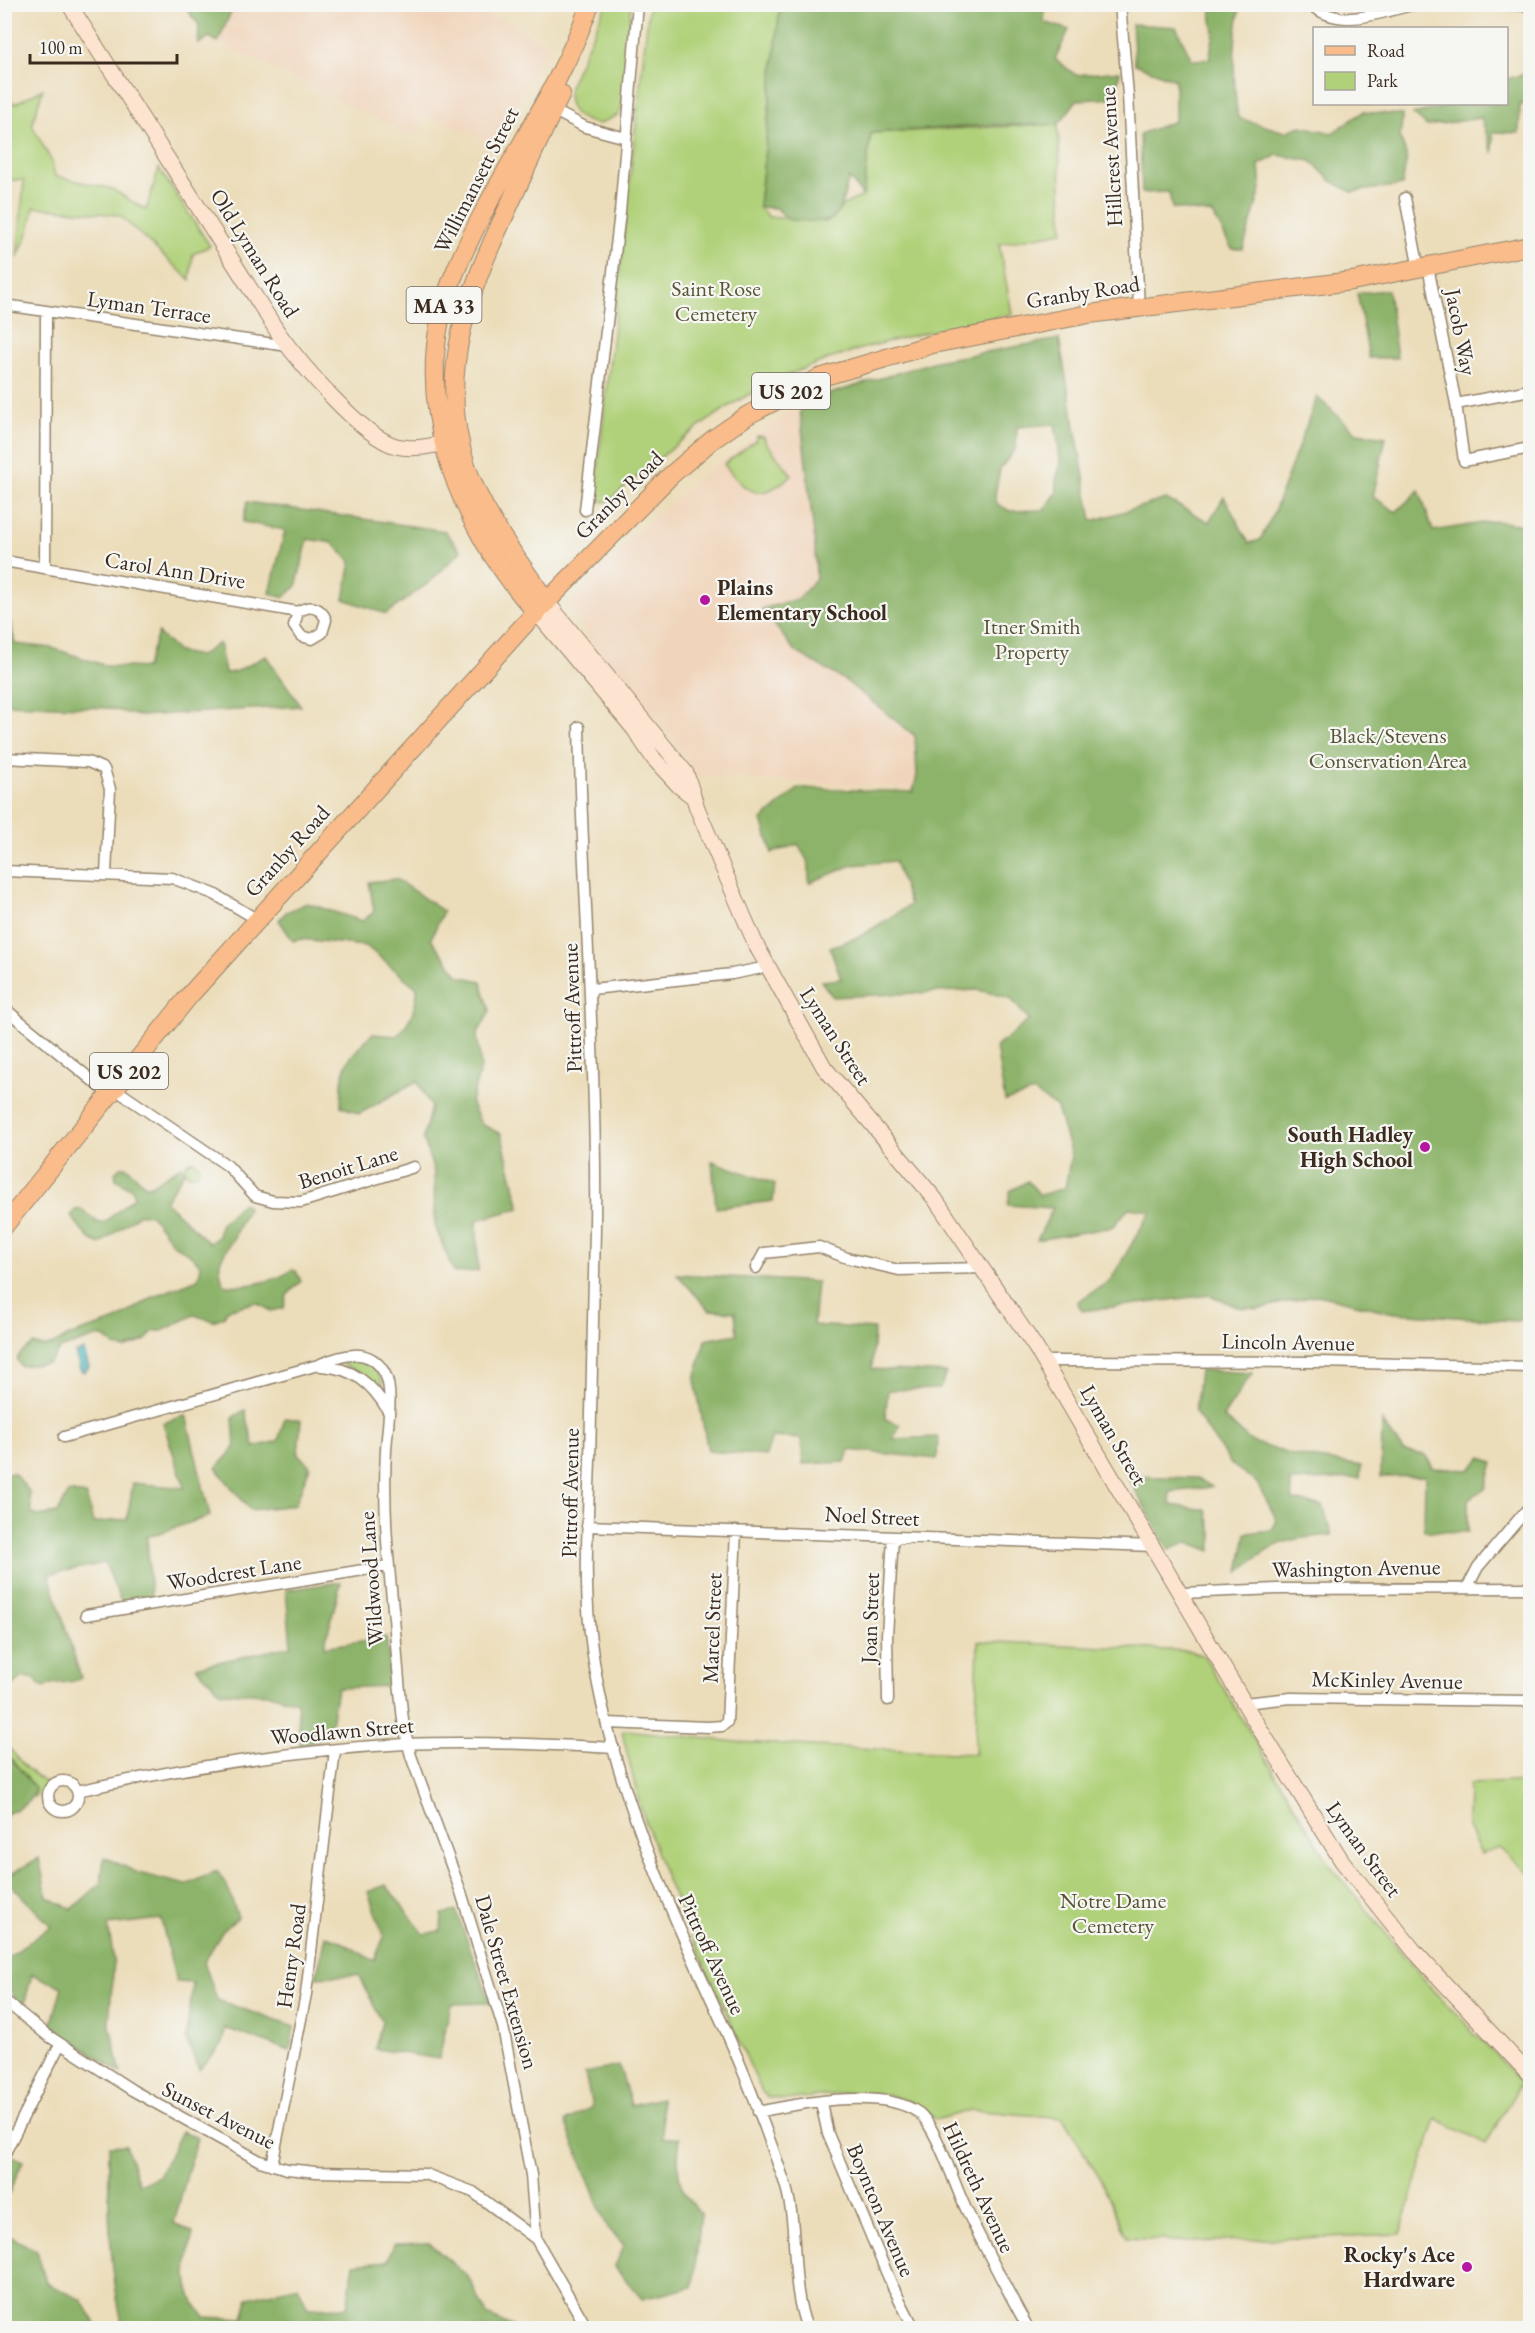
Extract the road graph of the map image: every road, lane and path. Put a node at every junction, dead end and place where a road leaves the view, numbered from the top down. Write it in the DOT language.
graph roads {
  1 [pos="69,4"];
  2 [pos="590,4"];
  3 [pos="600,4"];
  4 [pos="638,4"];
  5 [pos="1120,4"];
  6 [pos="1309,4"];
  7 [pos="1416,4"];
  8 [pos="1500,4"];
  9 [pos="1530,6"];
  10 [pos="548,107"];
  11 [pos="626,138"];
  12 [pos="1405,198"];
  13 [pos="1530,246"];
  14 [pos="1423,268"];
  15 [pos="4,305"];
  16 [pos="1139,307"];
  17 [pos="46,312"];
  18 [pos="288,346"];
  19 [pos="1530,390"];
  20 [pos="1456,404"];
  21 [pos="452,442"];
  22 [pos="1530,448"];
  23 [pos="585,510"];
  24 [pos="4,561"];
  25 [pos="45,567"];
  26 [pos="542,607"];
  27 [pos="298,612"];
  28 [pos="579,727"];
  29 [pos="4,758"];
  30 [pos="4,871"];
  31 [pos="106,874"];
  32 [pos="258,920"];
  33 [pos="767,967"];
  34 [pos="591,989"];
  35 [pos="4,1008"];
  36 [pos="113,1092"];
  37 [pos="414,1167"];
  38 [pos="4,1226"];
  39 [pos="756,1268"];
  40 [pos="982,1268"];
  41 [pos="1045,1361"];
  42 [pos="318,1365"];
  43 [pos="1530,1367"];
  44 [pos="388,1411"];
  45 [pos="64,1437"];
  46 [pos="1530,1506"];
  47 [pos="587,1526"];
  48 [pos="736,1532"];
  49 [pos="893,1537"];
  50 [pos="1154,1546"];
  51 [pos="388,1566"];
  52 [pos="1468,1586"];
  53 [pos="1530,1588"];
  54 [pos="1182,1593"];
  55 [pos="86,1616"];
  56 [pos="888,1700"];
  57 [pos="1530,1701"];
  58 [pos="1244,1703"];
  59 [pos="607,1723"];
  60 [pos="408,1744"];
  61 [pos="614,1748"];
  62 [pos="335,1750"];
  63 [pos="77,1791"];
  64 [pos="4,2000"];
  65 [pos="60,2044"];
  66 [pos="1530,2075"];
  67 [pos="820,2103"];
  68 [pos="758,2112"];
  69 [pos="4,2155"];
  70 [pos="273,2165"];
  71 [pos="536,2239"];
  72 [pos="587,2328"];
  73 [pos="807,2328"];
  74 [pos="914,2328"];
  75 [pos="1028,2328"];
  1 -- 18 [label="main road, Old Lyman Road"];
  2 -- 10 [label="main road, Willimansett Street / MA 33"];
  3 -- 10 [label="main road, Willimansett Street / MA 33"];
  4 -- 11 [label="street"];
  5 -- 16 [label="street, Hillcrest Avenue"];
  6 -- 7 [label="street"];
  8 -- 9 [label="street"];
  10 -- 11 [label="street"];
  10 -- 21 [label="main road, Willimansett Street / MA 33"];
  11 -- 23 [label="street"];
  12 -- 14 [label="street, Jacob Way"];
  13 -- 14 [label="main road, Granby Road / US 202"];
  14 -- 16 [label="main road, Granby Road / US 202"];
  14 -- 20 [label="street, Jacob Way"];
  15 -- 17 [label="street, Lyman Terrace"];
  16 -- 26 [label="main road, Granby Road / US 202"];
  17 -- 18 [label="street, Lyman Terrace"];
  17 -- 25 [label="street"];
  18 -- 21 [label="main road, Old Lyman Road"];
  19 -- 20 [label="street, Jacob Way"];
  20 -- 22 [label="street, Jacob Way"];
  21 -- 26 [label="main road, Willimansett Street / MA 33"];
  24 -- 25 [label="street, Carol Ann Drive"];
  25 -- 27 [label="street, Carol Ann Drive"];
  26 -- 32 [label="main road, Granby Road / US 202"];
  26 -- 33 [label="main road, Lyman Street / MA 33"];
  28 -- 34 [label="street, Pittroff Avenue"];
  29 -- 31 [label="street"];
  30 -- 31 [label="street"];
  31 -- 32 [label="street"];
  32 -- 36 [label="main road, Granby Road / US 202"];
  33 -- 34 [label="street"];
  33 -- 40 [label="main road, Lyman Street / MA 33"];
  34 -- 47 [label="street, Pittroff Avenue"];
  35 -- 36 [label="street, Benoit Lane"];
  36 -- 37 [label="street, Benoit Lane"];
  36 -- 38 [label="main road, Granby Road / US 202"];
  39 -- 40 [label="street"];
  40 -- 41 [label="main road, Lyman Street / MA 33"];
  41 -- 43 [label="street, Lincoln Avenue"];
  41 -- 50 [label="main road, Lyman Street / MA 33"];
  42 -- 44 [label="street, Wildwood Lane"];
  42 -- 44 [label="street, Wildwood Lane"];
  42 -- 45 [label="street, Wildwood Lane"];
  44 -- 51 [label="street, Wildwood Lane"];
  46 -- 52 [label="street"];
  47 -- 48 [label="street, Noel Street"];
  47 -- 59 [label="street, Pittroff Avenue"];
  48 -- 49 [label="street, Noel Street"];
  48 -- 59 [label="street, Marcel Street"];
  49 -- 50 [label="street, Noel Street"];
  49 -- 56 [label="street, Joan Street"];
  50 -- 54 [label="main road, Lyman Street / MA 33"];
  51 -- 55 [label="street, Woodcrest Lane"];
  51 -- 60 [label="street, Wildwood Lane"];
  52 -- 53 [label="street, Washington Avenue"];
  52 -- 54 [label="street, Washington Avenue"];
  54 -- 58 [label="main road, Lyman Street / MA 33"];
  57 -- 58 [label="street, McKinley Avenue"];
  58 -- 66 [label="main road, Lyman Street / MA 33"];
  59 -- 61 [label="street, Pittroff Avenue"];
  60 -- 61 [label="street, Woodlawn Street"];
  60 -- 62 [label="street, Woodlawn Street"];
  60 -- 71 [label="street, Dale Street Extension"];
  61 -- 68 [label="street, Pittroff Avenue"];
  62 -- 63 [label="street, Woodlawn Street"];
  62 -- 70 [label="street, Henry Road"];
  64 -- 65 [label="street, Sunset Avenue"];
  65 -- 69 [label="street"];
  65 -- 70 [label="street, Sunset Avenue"];
  67 -- 68 [label="street, Hildreth Avenue"];
  67 -- 74 [label="street, Boynton Avenue"];
  67 -- 75 [label="street, Hildreth Avenue"];
  68 -- 73 [label="street, Pittroff Avenue"];
  70 -- 71 [label="street, Sunset Avenue"];
  71 -- 72 [label="street"];
}
